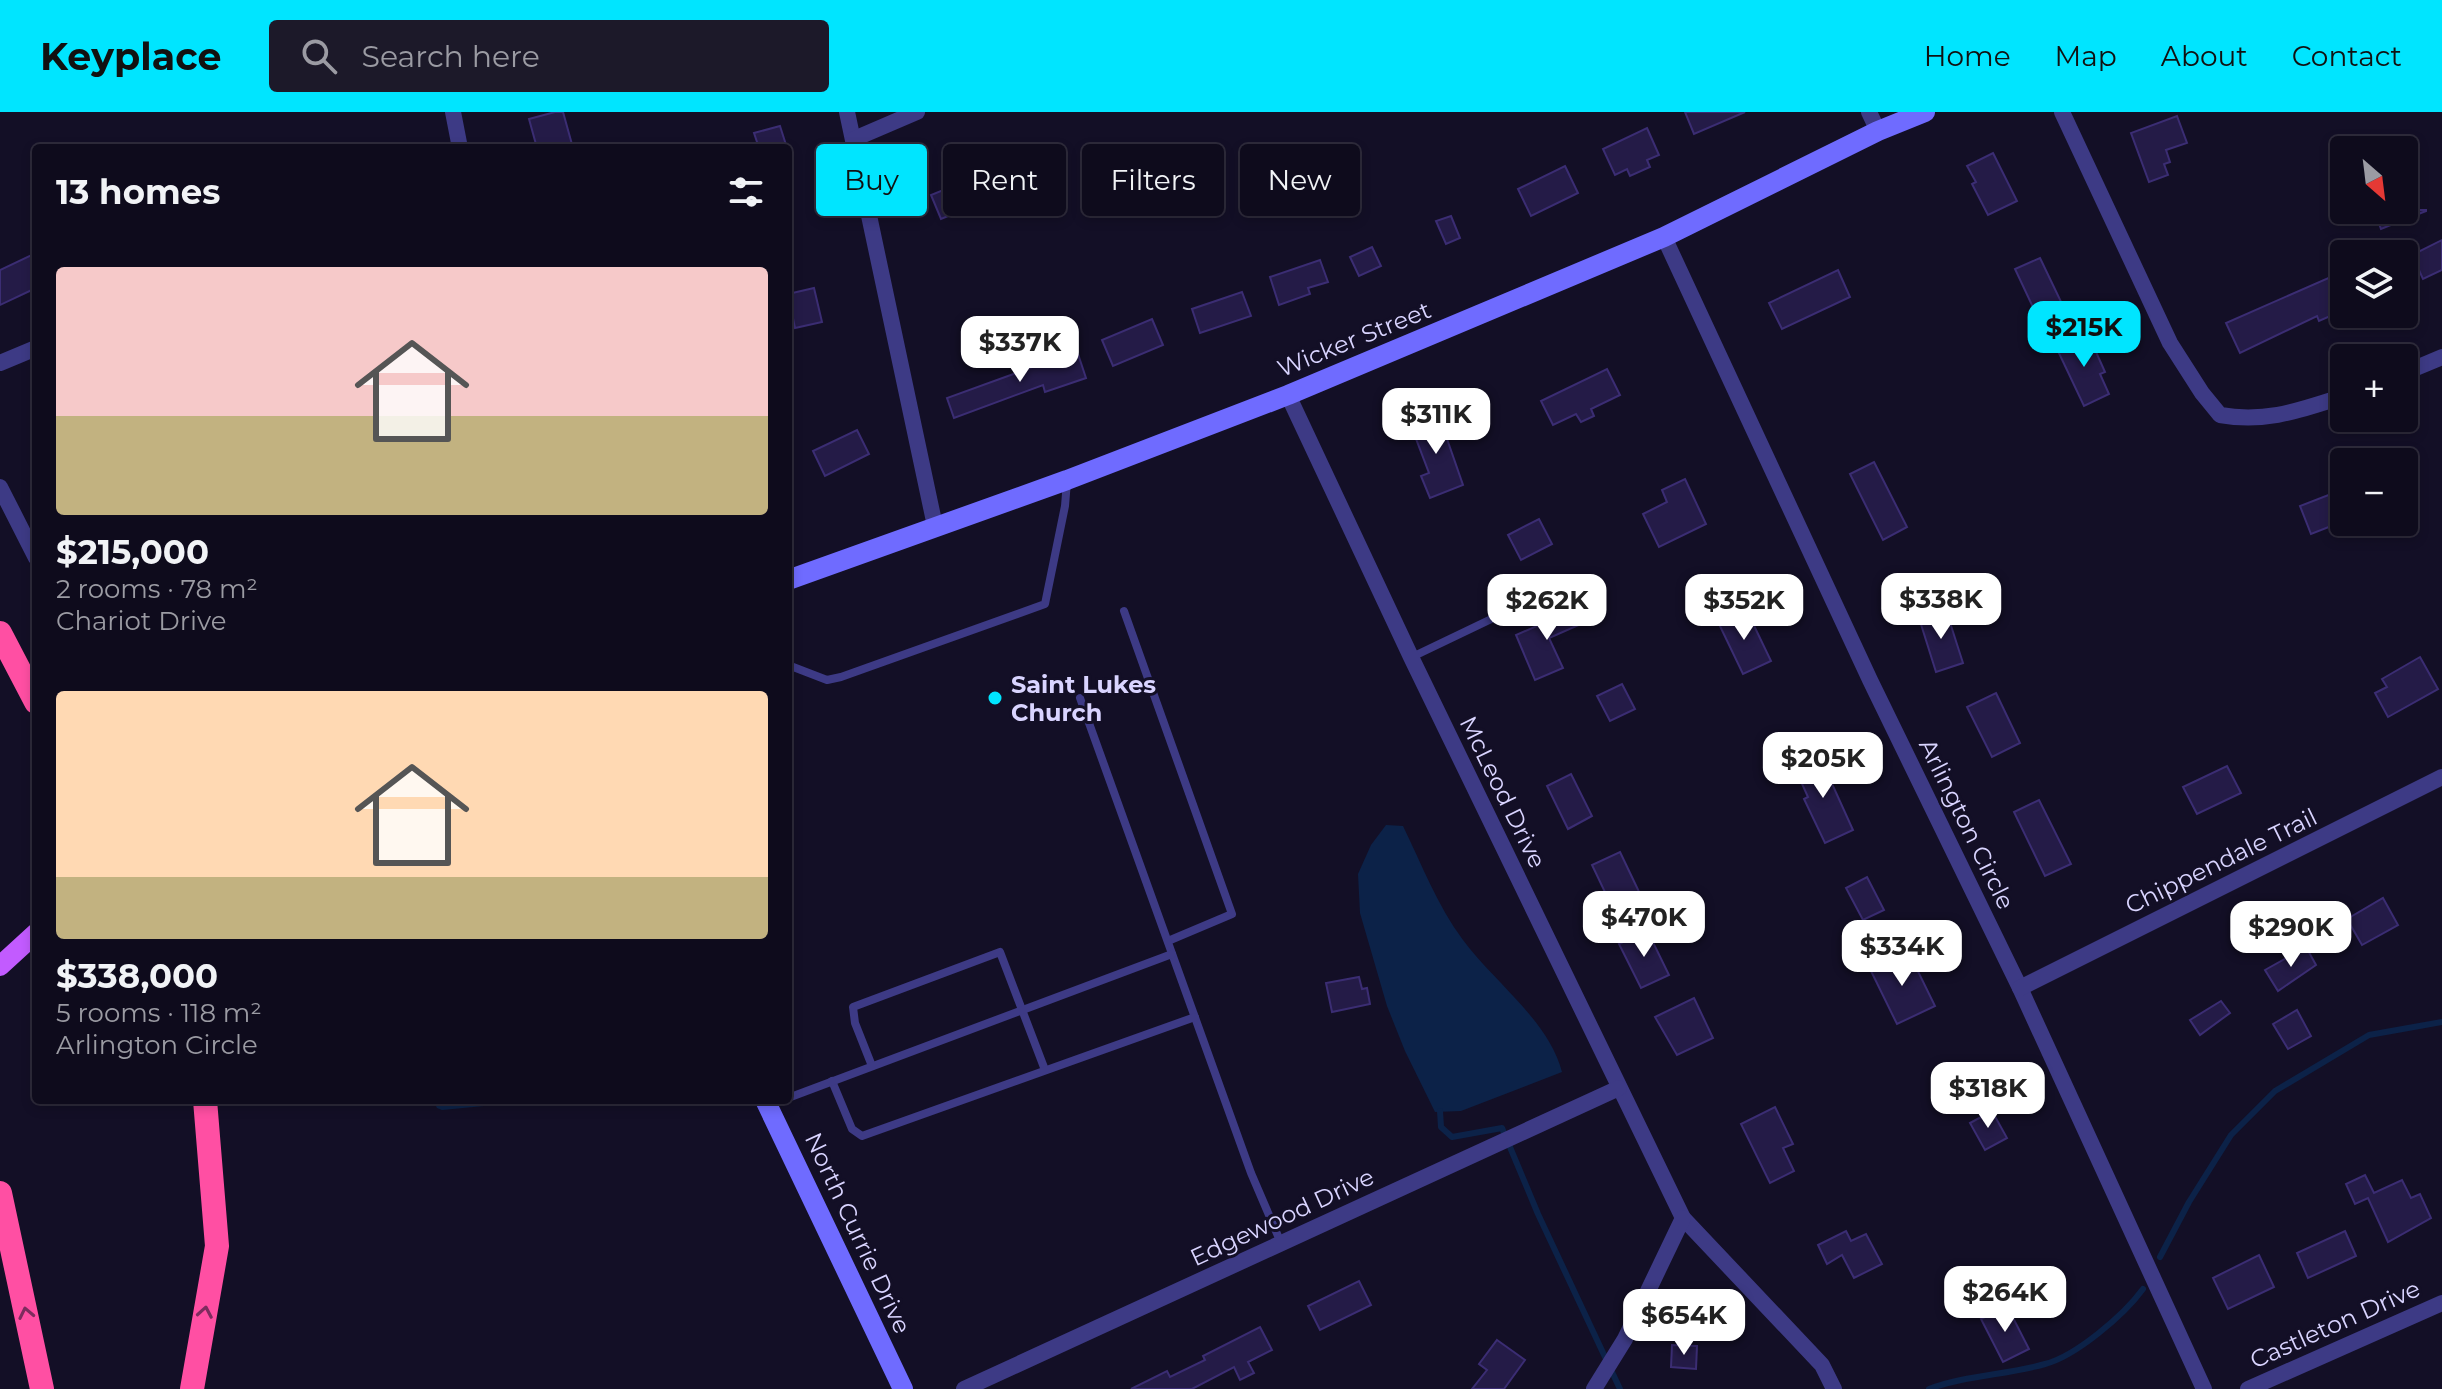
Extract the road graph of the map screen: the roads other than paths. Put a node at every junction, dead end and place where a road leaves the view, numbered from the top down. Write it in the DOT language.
graph roads {
  1 [pos="453,112"];
  2 [pos="847,112"];
  3 [pos="917,112"];
  4 [pos="1869,112"];
  5 [pos="1925,112"];
  6 [pos="2062,112"];
  7 [pos="1878,131"];
  8 [pos="854,139"];
  9 [pos="459,144"];
  10 [pos="1664,237"];
  11 [pos="32,350"];
  12 [pos="2442,357"];
  13 [pos="0,363"];
  14 [pos="2418,367"];
  15 [pos="1288,395"];
  16 [pos="2330,400"];
  17 [pos="1067,480"];
  18 [pos="0,487"];
  19 [pos="935,526"];
  20 [pos="32,550"];
  21 [pos="792,579"];
  22 [pos="1558,587"];
  23 [pos="1124,611"];
  24 [pos="0,633"];
  25 [pos="1411,657"];
  26 [pos="792,667"];
  27 [pos="32,694"];
  28 [pos="1080,698"];
  29 [pos="2442,777"];
  30 [pos="32,937"];
  31 [pos="1168,941"];
  32 [pos="1172,954"];
  33 [pos="0,966"];
  34 [pos="2020,988"];
  35 [pos="1023,1010"];
  36 [pos="1195,1017"];
  37 [pos="872,1066"];
  38 [pos="1045,1070"];
  39 [pos="832,1081"];
  40 [pos="1619,1088"];
  41 [pos="792,1096"];
  42 [pos="205,1104"];
  43 [pos="773,1104"];
  44 [pos="0,1193"];
  45 [pos="1683,1218"];
  46 [pos="1281,1244"];
  47 [pos="2442,1303"];
  48 [pos="42,1389"];
  49 [pos="192,1389"];
  50 [pos="903,1389"];
  51 [pos="964,1389"];
  52 [pos="1594,1389"];
  53 [pos="1834,1389"];
  54 [pos="2204,1389"];
  55 [pos="2248,1389"];
  1 -- 9 [label="street"];
  2 -- 8 [label="street"];
  3 -- 8 [label="street"];
  4 -- 7 [label="street"];
  5 -- 7 [label="main road, Wicker Street"];
  6 -- 16 [label="street"];
  7 -- 10 [label="main road, Wicker Street"];
  8 -- 19 [label="street"];
  10 -- 15 [label="main road, Wicker Street"];
  10 -- 34 [label="street, Arlington Circle"];
  11 -- 13 [label="street"];
  12 -- 14 [label="street"];
  15 -- 17 [label="main road, Wicker Street"];
  15 -- 25 [label="street, McLeod Drive"];
  17 -- 19 [label="main road, Wicker Street"];
  17 -- 26 [label="lane"];
  18 -- 20 [label="street"];
  19 -- 21 [label="main road, Wicker Street"];
  22 -- 25 [label="lane"];
  23 -- 31 [label="lane"];
  24 -- 27 [label="highway"];
  25 -- 40 [label="street, McLeod Drive"];
  28 -- 31 [label="lane"];
  29 -- 34 [label="street, Chippendale Trail"];
  30 -- 33 [label="main road"];
  31 -- 32 [label="lane"];
  32 -- 35 [label="lane"];
  32 -- 36 [label="lane"];
  34 -- 54 [label="street, Arlington Circle"];
  35 -- 37 [label="lane"];
  35 -- 37 [label="lane"];
  35 -- 38 [label="lane"];
  36 -- 38 [label="lane"];
  36 -- 46 [label="lane"];
  37 -- 39 [label="lane"];
  38 -- 39 [label="lane"];
  39 -- 41 [label="lane"];
  40 -- 45 [label="street, McLeod Drive"];
  40 -- 46 [label="street, Edgewood Drive"];
  49 -- 42 [label="highway, one-way"];
  43 -- 50 [label="main road, North Currie Drive"];
  48 -- 44 [label="highway, one-way"];
  45 -- 52 [label="street"];
  45 -- 53 [label="street, McLeod Drive"];
  46 -- 51 [label="street, Edgewood Drive"];
  47 -- 55 [label="street, Castleton Drive"];
}
